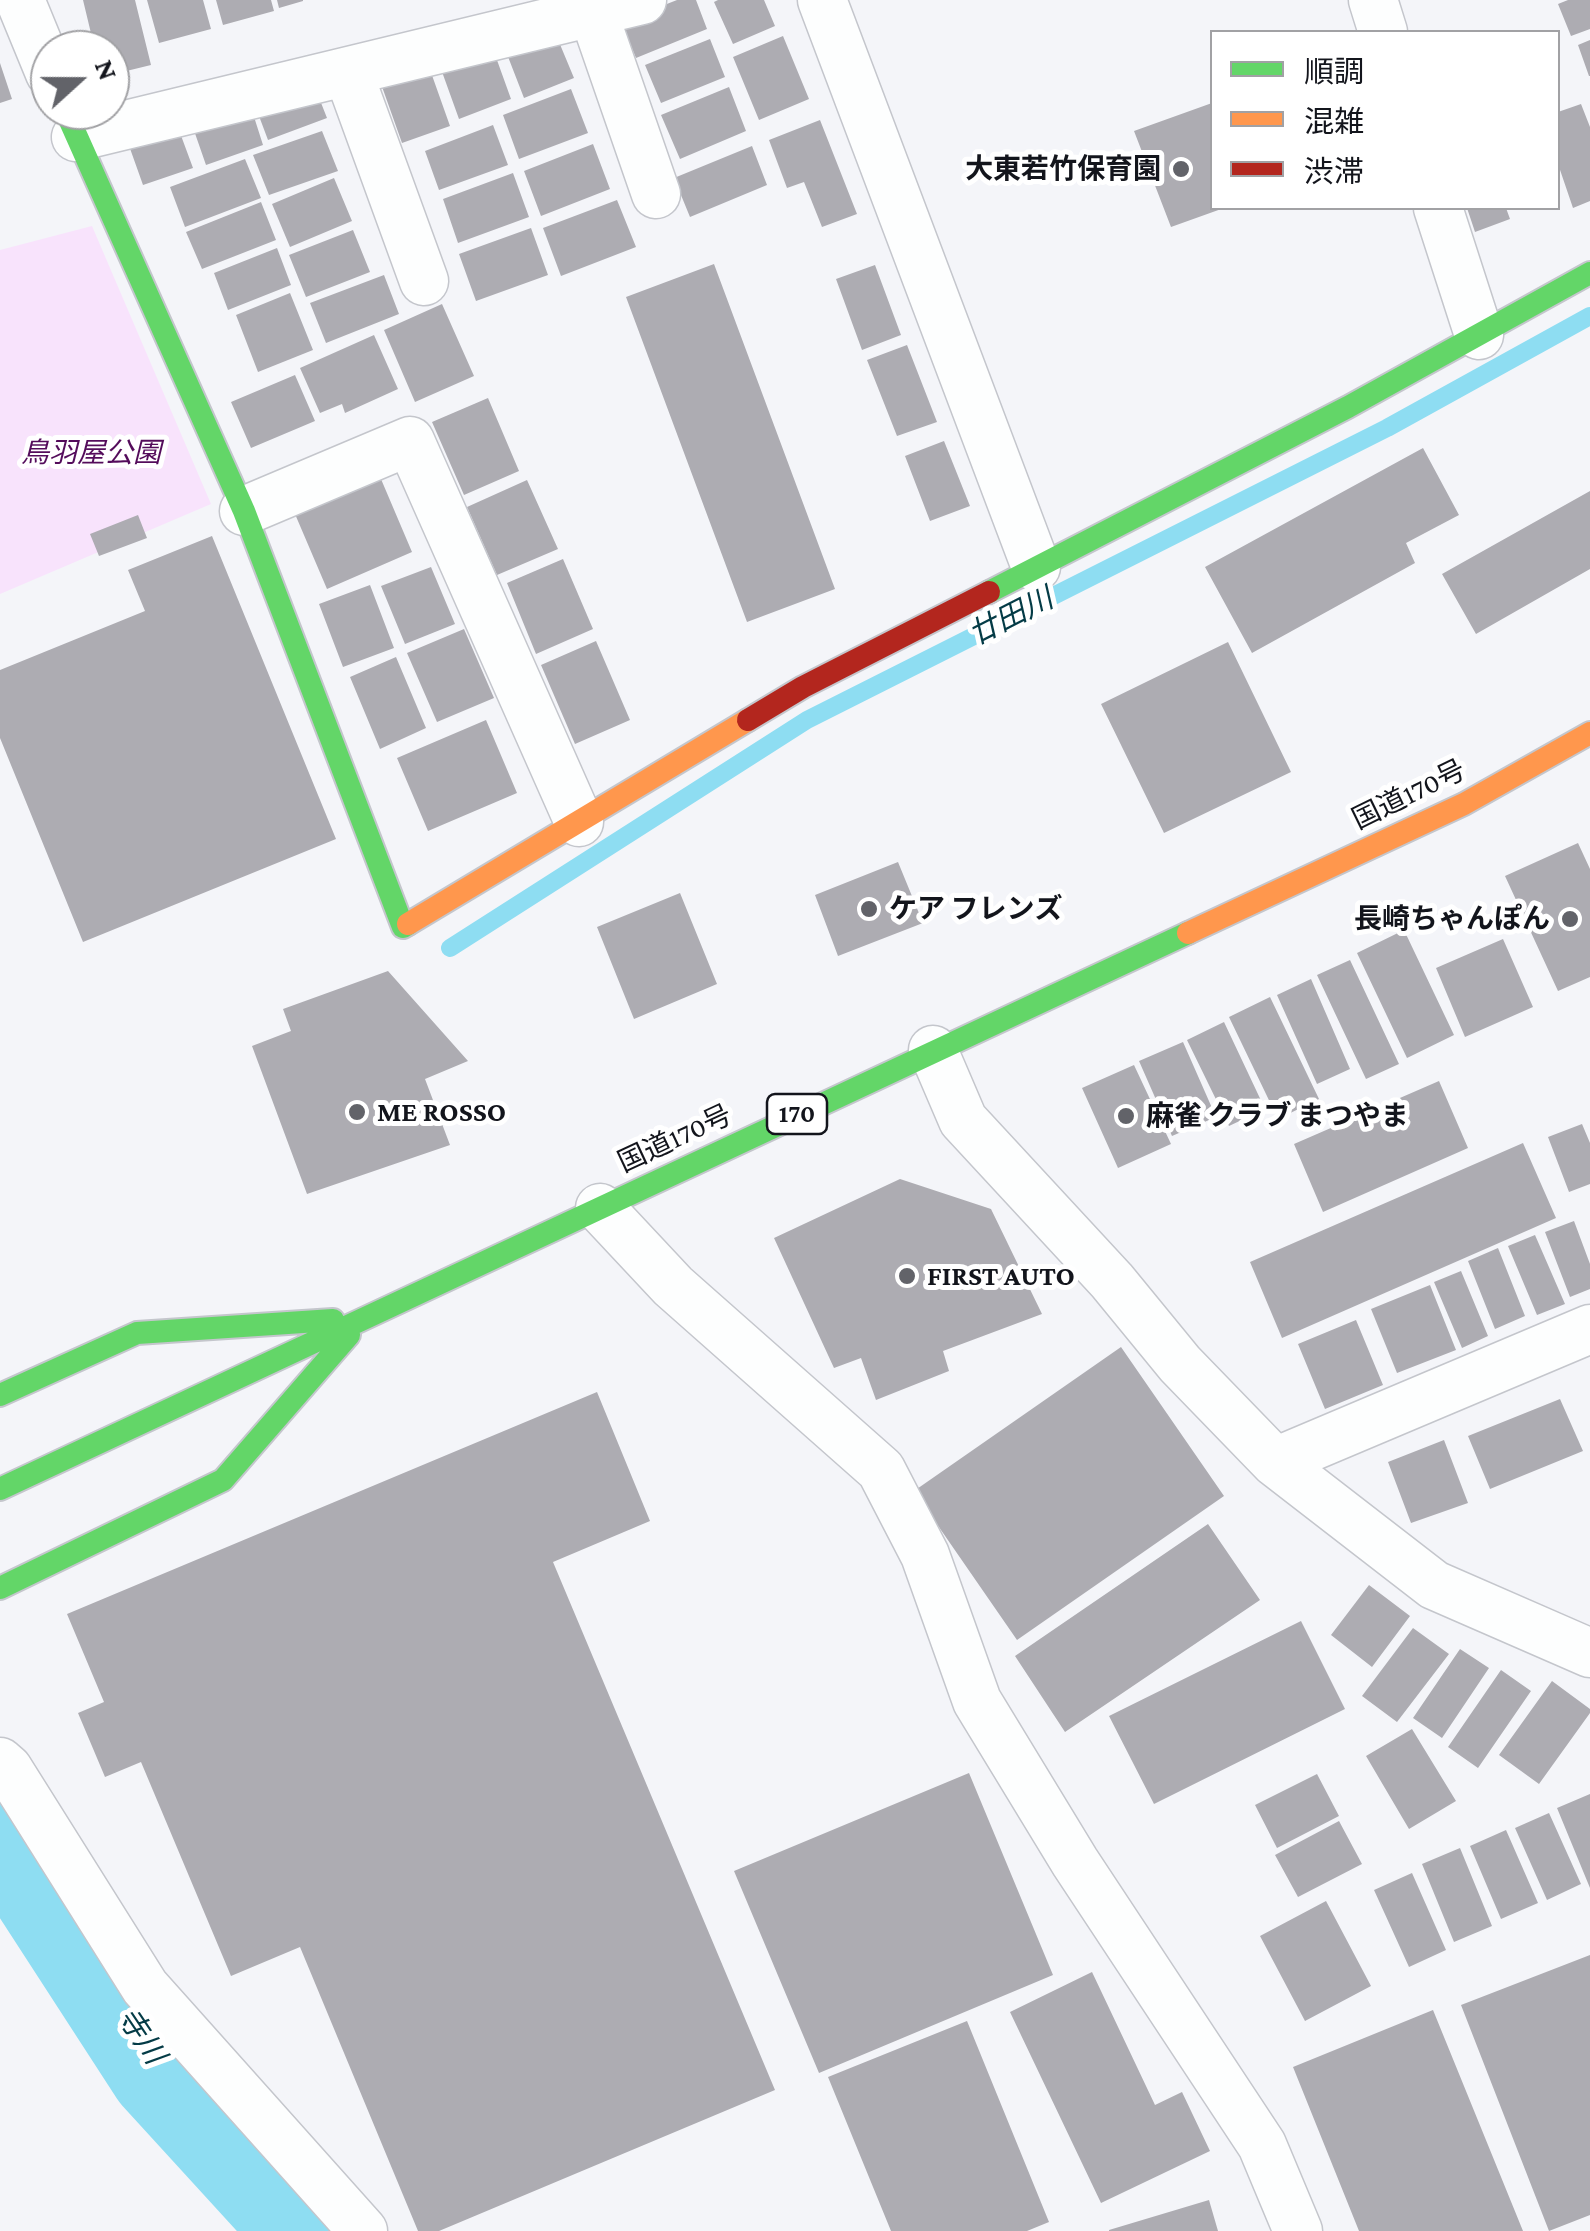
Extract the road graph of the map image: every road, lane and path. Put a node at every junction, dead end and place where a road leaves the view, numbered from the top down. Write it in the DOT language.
graph roads {
  1 [pos="20,0"];
  2 [pos="642,0"];
  3 [pos="822,0"];
  4 [pos="1373,0"];
  5 [pos="593,12"];
  6 [pos="32,30"];
  7 [pos="1382,30"];
  8 [pos="348,72"];
  9 [pos="130,112"];
  10 [pos="74,130"];
  11 [pos="656,194"];
  12 [pos="1439,210"];
  13 [pos="1590,273"];
  14 [pos="424,281"];
  15 [pos="1479,335"];
  16 [pos="244,511"];
  17 [pos="1036,567"];
  18 [pos="1590,733"];
  19 [pos="579,822"];
  20 [pos="933,1050"];
  21 [pos="600,1208"];
  22 [pos="364,1318"];
  23 [pos="1590,1329"];
  24 [pos="0,1395"];
  25 [pos="1276,1462"];
  26 [pos="0,1489"];
  27 [pos="0,1588"];
  28 [pos="1590,1653"];
  29 [pos="0,1762"];
  30 [pos="363,2231"];
  31 [pos="1298,2231"];
  1 -- 6 [label="street"];
  2 -- 5 [label="street"];
  3 -- 17 [label="street"];
  4 -- 7 [label="street"];
  5 -- 8 [label="street"];
  5 -- 11 [label="street"];
  8 -- 9 [label="street"];
  8 -- 14 [label="street"];
  10 -- 16 [label="main road"];
  12 -- 15 [label="street"];
  13 -- 15 [label="main road"];
  15 -- 17 [label="main road"];
  16 -- 19 [label="street"];
  16 -- 19 [label="main road"];
  17 -- 19 [label="main road"];
  18 -- 20 [label="main road, 国道170号 / 170"];
  20 -- 21 [label="main road, 国道170号 / 170"];
  20 -- 25 [label="street"];
  21 -- 22 [label="main road, 国道170号 / 170"];
  21 -- 31 [label="street"];
  22 -- 24 [label="main road, 170"];
  22 -- 26 [label="main road, 国道170号 / 170"];
  22 -- 27 [label="main road, 170"];
  23 -- 25 [label="street"];
  25 -- 28 [label="street"];
  29 -- 30 [label="street"];
}
